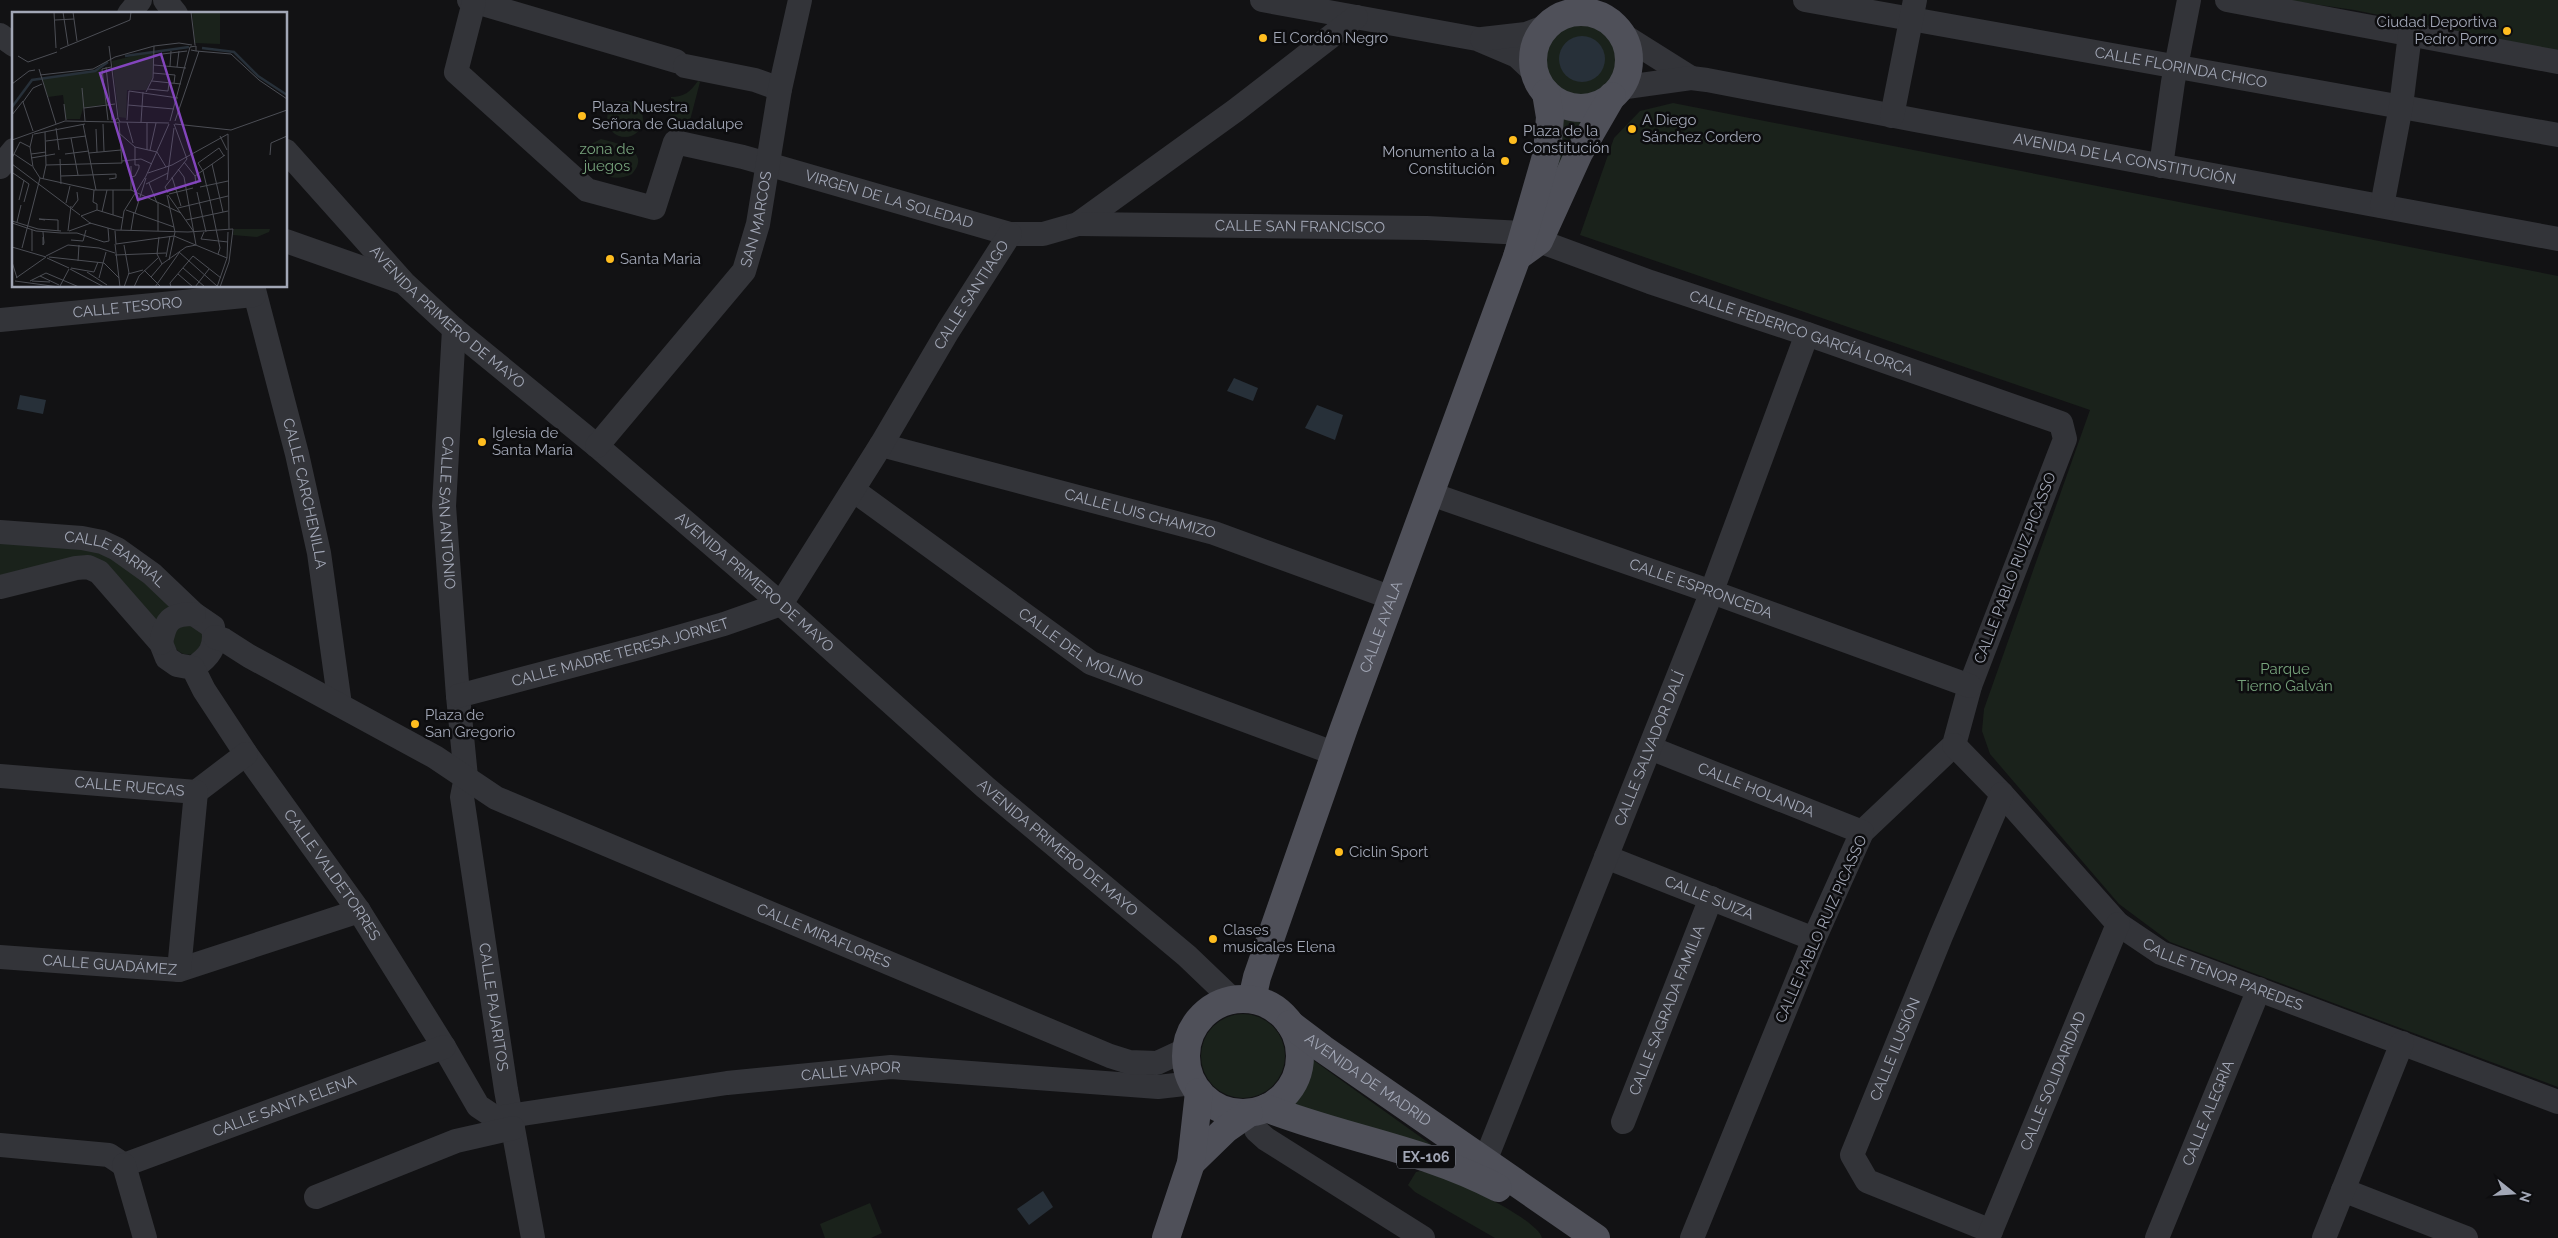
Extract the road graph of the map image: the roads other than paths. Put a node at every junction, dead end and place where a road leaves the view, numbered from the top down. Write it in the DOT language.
graph roads {
  1 [pos="140,0"];
  2 [pos="165,0"];
  3 [pos="800,0"];
  4 [pos="1262,0"];
  5 [pos="1805,0"];
  6 [pos="2189,0"];
  7 [pos="2227,0"];
  8 [pos="472,1"];
  9 [pos="1579,6"];
  10 [pos="1310,9"];
  11 [pos="1912,10"];
  12 [pos="131,12"];
  13 [pos="174,12"];
  14 [pos="1356,17"];
  15 [pos="1617,20"];
  16 [pos="1547,26"];
  17 [pos="2410,34"];
  18 [pos="0,35"];
  19 [pos="1327,38"];
  20 [pos="1477,39"];
  21 [pos="12,44"];
  22 [pos="2558,62"];
  23 [pos="2176,68"];
  24 [pos="1691,78"];
  25 [pos="1540,82"];
  26 [pos="780,89"];
  27 [pos="1616,92"];
  28 [pos="2401,106"];
  29 [pos="1892,116"];
  30 [pos="2558,135"];
  31 [pos="12,152"];
  32 [pos="288,153"];
  33 [pos="768,164"];
  34 [pos="2161,166"];
  35 [pos="0,167"];
  36 [pos="2382,206"];
  37 [pos="1078,224"];
  38 [pos="1010,234"];
  39 [pos="2558,238"];
  40 [pos="288,242"];
  41 [pos="1526,244"];
  42 [pos="404,283"];
  43 [pos="253,291"];
  44 [pos="0,320"];
  45 [pos="454,329"];
  46 [pos="1807,334"];
  47 [pos="475,346"];
  48 [pos="452,359"];
  49 [pos="2061,423"];
  50 [pos="881,445"];
  51 [pos="597,446"];
  52 [pos="853,490"];
  53 [pos="1431,494"];
  54 [pos="0,532"];
  55 [pos="0,587"];
  56 [pos="1712,592"];
  57 [pos="1392,598"];
  58 [pos="781,604"];
  59 [pos="207,626"];
  60 [pos="160,643"];
  61 [pos="185,666"];
  62 [pos="1970,686"];
  63 [pos="458,696"];
  64 [pos="340,704"];
  65 [pos="463,743"];
  66 [pos="1954,745"];
  67 [pos="1650,748"];
  68 [pos="246,754"];
  69 [pos="1336,754"];
  70 [pos="435,757"];
  71 [pos="0,776"];
  72 [pos="466,777"];
  73 [pos="196,792"];
  74 [pos="2002,794"];
  75 [pos="1862,832"];
  76 [pos="1606,857"];
  77 [pos="1711,898"];
  78 [pos="359,912"];
  79 [pos="2118,924"];
  80 [pos="1814,939"];
  81 [pos="0,957"];
  82 [pos="179,970"];
  83 [pos="2259,989"];
  84 [pos="1240,991"];
  85 [pos="1290,1024"];
  86 [pos="2402,1043"];
  87 [pos="444,1047"];
  88 [pos="1087,1048"];
  89 [pos="1187,1049"];
  90 [pos="1081,1081"];
  91 [pos="466,1085"];
  92 [pos="1158,1087"];
  93 [pos="1196,1088"];
  94 [pos="506,1090"];
  95 [pos="2558,1102"];
  96 [pos="1256,1111"];
  97 [pos="1196,1119"];
  98 [pos="512,1122"];
  99 [pos="1623,1122"];
  100 [pos="1217,1137"];
  101 [pos="1266,1139"];
  102 [pos="0,1145"];
  103 [pos="1485,1161"];
  104 [pos="1191,1163"];
  105 [pos="124,1165"];
  106 [pos="2343,1190"];
  107 [pos="316,1197"];
  108 [pos="1989,1234"];
  109 [pos="1577,1235"];
  110 [pos="145,1238"];
  111 [pos="533,1238"];
  112 [pos="1166,1238"];
  113 [pos="1423,1238"];
  114 [pos="1692,1238"];
  115 [pos="2157,1238"];
  116 [pos="2324,1238"];
  117 [pos="2466,1238"];
  1 -- 12 [label="street"];
  2 -- 13 [label="street"];
  3 -- 26 [label="street, SAN MARCOS"];
  4 -- 10 [label="street"];
  5 -- 11 [label="street, CALLE FLORINDA CHICO"];
  6 -- 23 [label="street"];
  7 -- 17 [label="street"];
  8 -- 26 [label="street"];
  8 -- 33 [label="street, VIRGEN DE LA SOLEDAD"];
  9 -- 15 [label="main road"];
  9 -- 16 [label="main road"];
  10 -- 14 [label="street"];
  10 -- 19 [label="street"];
  11 -- 23 [label="street, CALLE FLORINDA CHICO"];
  11 -- 29 [label="street"];
  14 -- 19 [label="street, CALLE SANTIAGO"];
  14 -- 20 [label="street"];
  15 -- 24 [label="street"];
  15 -- 27 [label="main road"];
  16 -- 20 [label="street"];
  16 -- 25 [label="main road"];
  17 -- 22 [label="street"];
  17 -- 28 [label="street"];
  18 -- 21 [label="street"];
  19 -- 37 [label="street, CALLE SANTIAGO"];
  20 -- 25 [label="street"];
  23 -- 28 [label="street, CALLE FLORINDA CHICO"];
  23 -- 34 [label="street"];
  24 -- 27 [label="street"];
  24 -- 29 [label="street, AVENIDA DE LA CONSTITUCIÓN"];
  25 -- 27 [label="main road"];
  25 -- 41 [label="main road, CALLE AYALA"];
  26 -- 33 [label="street, SAN MARCOS"];
  27 -- 41 [label="main road, CALLE AYALA"];
  28 -- 30 [label="street, CALLE FLORINDA CHICO"];
  28 -- 36 [label="street"];
  29 -- 34 [label="street, AVENIDA DE LA CONSTITUCIÓN"];
  31 -- 35 [label="street"];
  32 -- 42 [label="street, AVENIDA PRIMERO DE MAYO"];
  33 -- 38 [label="street, VIRGEN DE LA SOLEDAD"];
  33 -- 51 [label="street, SAN MARCOS"];
  34 -- 36 [label="street, AVENIDA DE LA CONSTITUCIÓN"];
  36 -- 39 [label="street, AVENIDA DE LA CONSTITUCIÓN"];
  37 -- 38 [label="street, CALLE SANTIAGO"];
  37 -- 41 [label="street, CALLE SAN FRANCISCO"];
  38 -- 50 [label="street, CALLE SANTIAGO"];
  40 -- 42 [label="street"];
  41 -- 46 [label="street, CALLE FEDERICO GARCÍA LORCA"];
  41 -- 53 [label="main road, CALLE AYALA"];
  42 -- 45 [label="street, AVENIDA PRIMERO DE MAYO"];
  43 -- 44 [label="street, CALLE TESORO"];
  43 -- 64 [label="street, CALLE CARCHENILLA"];
  45 -- 47 [label="street, AVENIDA PRIMERO DE MAYO"];
  45 -- 48 [label="street, CALLE SAN ANTONIO"];
  46 -- 49 [label="street, CALLE FEDERICO GARCÍA LORCA"];
  46 -- 56 [label="street, CALLE SALVADOR DALÍ"];
  47 -- 48 [label="street"];
  47 -- 51 [label="street, AVENIDA PRIMERO DE MAYO"];
  48 -- 63 [label="street, CALLE SAN ANTONIO"];
  49 -- 62 [label="street, CALLE PABLO RUIZ PICASSO"];
  50 -- 52 [label="street, CALLE SANTIAGO"];
  50 -- 57 [label="street, CALLE LUIS CHAMIZO"];
  51 -- 58 [label="street, AVENIDA PRIMERO DE MAYO"];
  52 -- 58 [label="street, CALLE SANTIAGO"];
  52 -- 69 [label="street, CALLE DEL MOLINO"];
  53 -- 56 [label="street, CALLE ESPRONCEDA"];
  53 -- 57 [label="main road, CALLE AYALA"];
  54 -- 59 [label="street, CALLE BARRIAL"];
  55 -- 60 [label="street, CALLE VALDETORRES"];
  56 -- 62 [label="street, CALLE ESPRONCEDA"];
  56 -- 67 [label="street, CALLE SALVADOR DALÍ"];
  57 -- 69 [label="main road, CALLE AYALA"];
  58 -- 63 [label="street, CALLE MADRE TERESA JORNET"];
  58 -- 84 [label="street, AVENIDA PRIMERO DE MAYO"];
  59 -- 60 [label="street"];
  59 -- 61 [label="street"];
  59 -- 64 [label="street, CALLE BARRIAL"];
  60 -- 61 [label="street, CALLE VALDETORRES"];
  61 -- 68 [label="street, CALLE VALDETORRES"];
  62 -- 66 [label="street, CALLE PABLO RUIZ PICASSO"];
  63 -- 65 [label="street"];
  64 -- 70 [label="street"];
  65 -- 70 [label="street"];
  65 -- 72 [label="street"];
  66 -- 74 [label="street, CALLE TENOR PAREDES"];
  66 -- 75 [label="street, CALLE PABLO RUIZ PICASSO"];
  67 -- 75 [label="street, CALLE HOLANDA"];
  67 -- 76 [label="street, CALLE SALVADOR DALÍ"];
  68 -- 73 [label="street, CALLE RUECAS"];
  68 -- 78 [label="street, CALLE VALDETORRES"];
  69 -- 84 [label="main road, CALLE AYALA"];
  70 -- 72 [label="street"];
  71 -- 73 [label="street, CALLE RUECAS"];
  72 -- 88 [label="street, CALLE MIRAFLORES"];
  72 -- 94 [label="street, CALLE PAJARITOS"];
  73 -- 82 [label="street"];
  74 -- 79 [label="street, CALLE TENOR PAREDES"];
  74 -- 108 [label="street, CALLE ILUSIÓN"];
  75 -- 80 [label="street, CALLE PABLO RUIZ PICASSO"];
  76 -- 77 [label="street, CALLE SUIZA"];
  76 -- 103 [label="street, CALLE SALVADOR DALÍ"];
  77 -- 80 [label="street, CALLE SUIZA"];
  77 -- 99 [label="street, CALLE SAGRADA FAMILIA"];
  78 -- 82 [label="street, CALLE GUADÁMEZ"];
  78 -- 87 [label="street, CALLE VALDETORRES"];
  79 -- 83 [label="street, CALLE TENOR PAREDES"];
  79 -- 108 [label="street, CALLE SOLIDARIDAD"];
  80 -- 114 [label="street, CALLE PABLO RUIZ PICASSO"];
  81 -- 82 [label="street, CALLE GUADÁMEZ"];
  83 -- 86 [label="street, CALLE TENOR PAREDES"];
  83 -- 115 [label="street, CALLE ALEGRÍA"];
  84 -- 85 [label="main road"];
  84 -- 89 [label="main road"];
  85 -- 96 [label="main road"];
  85 -- 103 [label="main road, AVENIDA DE MADRID / EX-106"];
  86 -- 95 [label="street, CALLE TENOR PAREDES"];
  86 -- 106 [label="street"];
  87 -- 91 [label="street, CALLE VALDETORRES"];
  87 -- 105 [label="street, CALLE SANTA ELENA"];
  88 -- 89 [label="street, CALLE MIRAFLORES"];
  88 -- 90 [label="street"];
  89 -- 93 [label="main road"];
  90 -- 92 [label="street, CALLE VAPOR"];
  90 -- 98 [label="street, CALLE VAPOR"];
  91 -- 94 [label="street, CALLE VALDETORRES"];
  91 -- 98 [label="street, CALLE VALDETORRES"];
  92 -- 93 [label="street, CALLE VAPOR"];
  92 -- 97 [label="street"];
  93 -- 96 [label="main road"];
  93 -- 97 [label="main road"];
  94 -- 98 [label="street, CALLE PAJARITOS"];
  96 -- 100 [label="main road"];
  96 -- 101 [label="street"];
  96 -- 109 [label="main road, AVENIDA DE MADRID / EX-106"];
  97 -- 104 [label="main road"];
  98 -- 107 [label="street"];
  98 -- 111 [label="street, CALLE PAJARITOS"];
  100 -- 101 [label="street"];
  100 -- 104 [label="main road"];
  101 -- 113 [label="street"];
  102 -- 105 [label="street"];
  103 -- 109 [label="main road, AVENIDA DE MADRID / EX-106"];
  104 -- 112 [label="main road"];
  105 -- 110 [label="street"];
  106 -- 116 [label="street"];
  106 -- 117 [label="street"];
}
